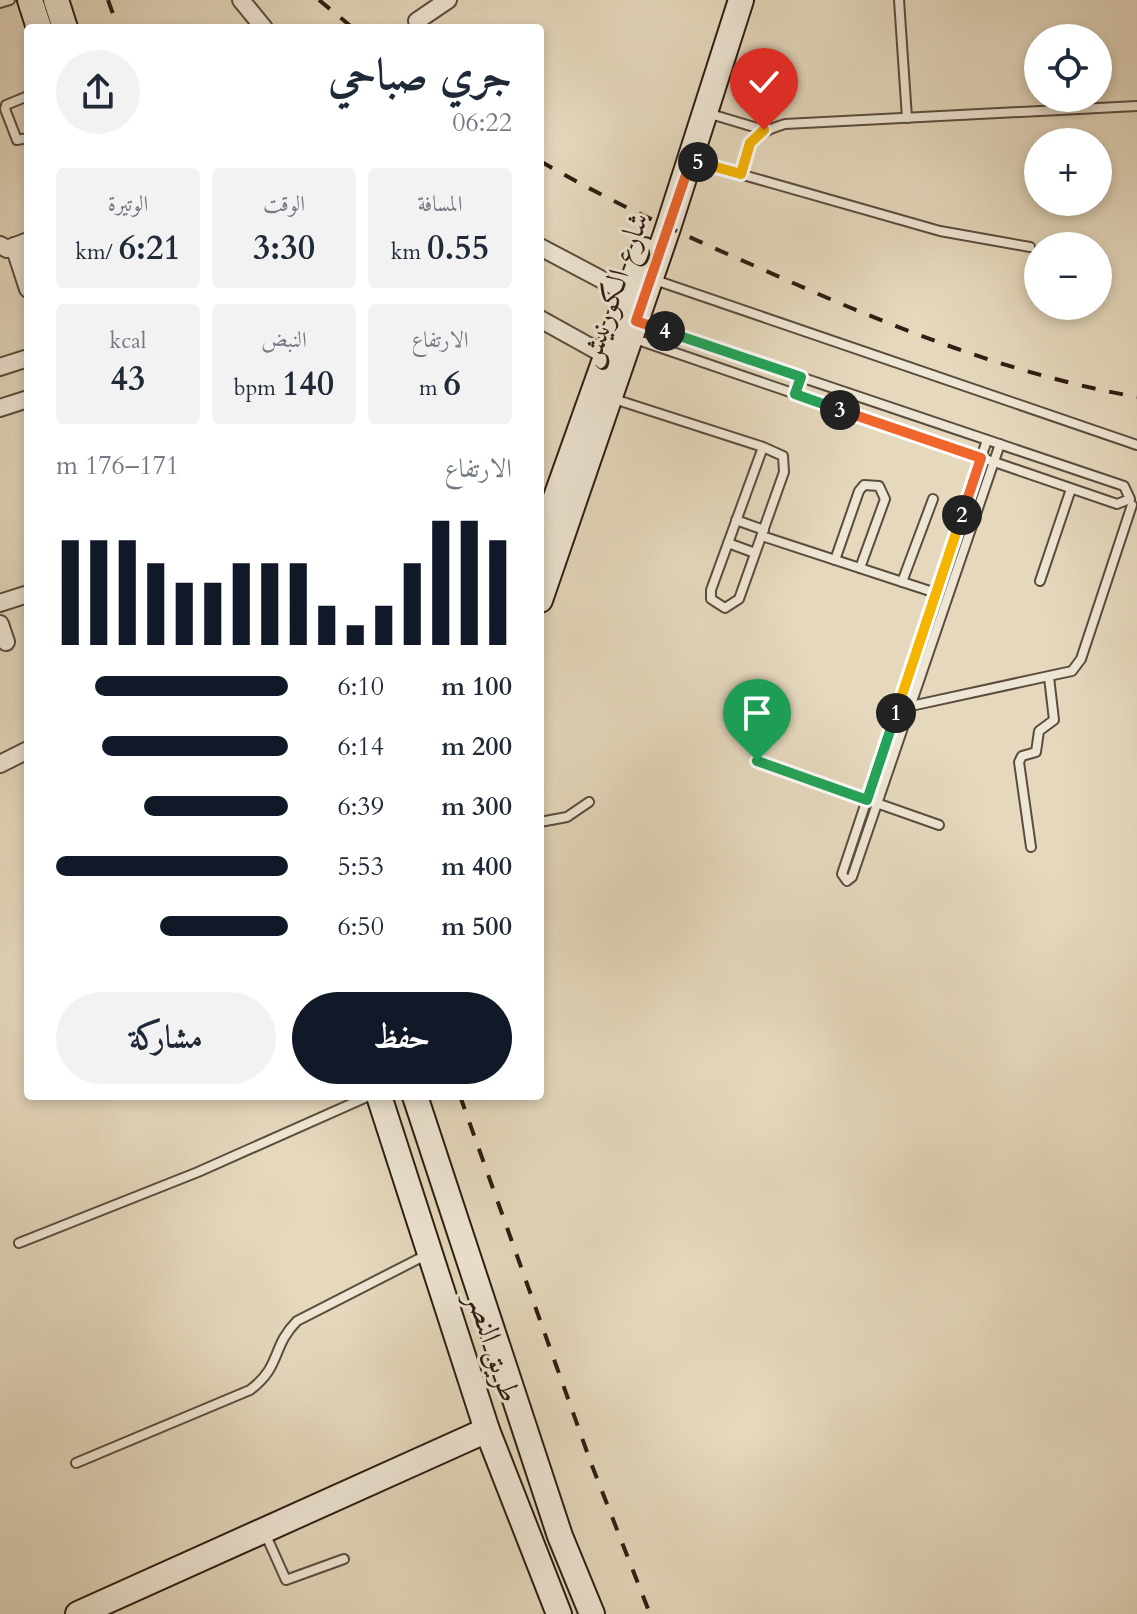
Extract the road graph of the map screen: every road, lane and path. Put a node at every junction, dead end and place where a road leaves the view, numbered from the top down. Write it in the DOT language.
graph roads {
  1 [pos="10,0"];
  2 [pos="30,0"];
  3 [pos="56,0"];
  4 [pos="241,0"];
  5 [pos="448,0"];
  6 [pos="899,0"];
  7 [pos="735,1"];
  8 [pos="0,3"];
  9 [pos="417,21"];
  10 [pos="38,24"];
  11 [pos="64,24"];
  12 [pos="261,24"];
  13 [pos="24,97"];
  14 [pos="1137,106"];
  15 [pos="698,110"];
  16 [pos="907,118"];
  17 [pos="764,130"];
  18 [pos="24,139"];
  19 [pos="684,158"];
  20 [pos="741,174"];
  21 [pos="20,243"];
  22 [pos="1024,246"];
  23 [pos="544,249"];
  24 [pos="24,266"];
  25 [pos="651,278"];
  26 [pos="627,293"];
  27 [pos="544,321"];
  28 [pos="633,329"];
  29 [pos="709,346"];
  30 [pos="24,359"];
  31 [pos="613,359"];
  32 [pos="703,363"];
  33 [pos="0,367"];
  34 [pos="801,377"];
  35 [pos="795,394"];
  36 [pos="609,398"];
  37 [pos="24,400"];
  38 [pos="0,408"];
  39 [pos="987,440"];
  40 [pos="1000,444"];
  41 [pos="1137,445"];
  42 [pos="763,447"];
  43 [pos="981,458"];
  44 [pos="994,462"];
  45 [pos="1071,489"];
  46 [pos="933,499"];
  47 [pos="1132,505"];
  48 [pos="736,520"];
  49 [pos="544,525"];
  50 [pos="763,533"];
  51 [pos="728,543"];
  52 [pos="755,553"];
  53 [pos="835,560"];
  54 [pos="860,568"];
  55 [pos="1040,581"];
  56 [pos="902,582"];
  57 [pos="544,588"];
  58 [pos="937,592"];
  59 [pos="24,595"];
  60 [pos="948,595"];
  61 [pos="0,603"];
  62 [pos="0,624"];
  63 [pos="6,642"];
  64 [pos="1049,677"];
  65 [pos="904,691"];
  66 [pos="914,694"];
  67 [pos="911,706"];
  68 [pos="24,752"];
  69 [pos="757,761"];
  70 [pos="0,764"];
  71 [pos="867,800"];
  72 [pos="589,802"];
  73 [pos="877,803"];
  74 [pos="544,821"];
  75 [pos="939,825"];
  76 [pos="1031,847"];
  77 [pos="360,1100"];
  78 [pos="380,1100"];
  79 [pos="416,1100"];
  80 [pos="19,1243"];
  81 [pos="431,1253"];
  82 [pos="487,1430"];
  83 [pos="76,1463"];
  84 [pos="264,1530"];
  85 [pos="344,1559"];
  86 [pos="78,1614"];
  87 [pos="559,1614"];
  88 [pos="592,1614"];
  1 -- 8 [label="lane"];
  2 -- 10 [label="main road"];
  3 -- 11 [label="main road"];
  4 -- 12 [label="street"];
  5 -- 9 [label="street"];
  6 -- 16 [label="lane"];
  7 -- 15 [label="main road, شارع الكورنيش"];
  13 -- 18 [label="lane"];
  14 -- 16 [label="lane"];
  15 -- 17 [label="lane"];
  15 -- 19 [label="main road, شارع الكورنيش"];
  16 -- 17 [label="lane"];
  17 -- 20 [label="lane"];
  19 -- 20 [label="lane"];
  19 -- 25 [label="main road, شارع الكورنيش"];
  19 -- 26 [label="main road, شارع الكورنيش"];
  20 -- 22 [label="lane"];
  21 -- 24 [label="street"];
  23 -- 26 [label="street"];
  25 -- 28 [label="main road, شارع الكورنيش"];
  25 -- 41 [label="lane"];
  26 -- 31 [label="main road, شارع الكورنيش"];
  27 -- 31 [label="street"];
  28 -- 29 [label="lane"];
  28 -- 31 [label="main road, شارع الكورنيش"];
  28 -- 32 [label="lane"];
  29 -- 32 [label="lane"];
  29 -- 34 [label="lane"];
  30 -- 33 [label="street"];
  31 -- 36 [label="main road, شارع الكورنيش"];
  31 -- 49 [label="main road, شارع الكورنيش"];
  32 -- 35 [label="lane"];
  34 -- 35 [label="lane"];
  34 -- 39 [label="lane"];
  35 -- 43 [label="lane"];
  36 -- 42 [label="lane"];
  36 -- 57 [label="main road, شارع الكورنيش"];
  37 -- 38 [label="street"];
  39 -- 40 [label="lane"];
  39 -- 43 [label="lane"];
  40 -- 44 [label="lane"];
  40 -- 47 [label="lane"];
  42 -- 48 [label="lane"];
  42 -- 50 [label="lane"];
  43 -- 44 [label="lane"];
  43 -- 58 [label="lane"];
  44 -- 45 [label="lane"];
  44 -- 60 [label="lane"];
  45 -- 47 [label="lane"];
  45 -- 55 [label="lane"];
  46 -- 56 [label="lane"];
  47 -- 64 [label="lane"];
  48 -- 50 [label="lane"];
  48 -- 51 [label="lane"];
  50 -- 52 [label="lane"];
  50 -- 53 [label="lane"];
  51 -- 52 [label="lane"];
  51 -- 52 [label="lane"];
  53 -- 54 [label="lane"];
  53 -- 54 [label="lane"];
  54 -- 56 [label="lane"];
  56 -- 58 [label="lane"];
  58 -- 60 [label="lane"];
  58 -- 65 [label="lane"];
  59 -- 61 [label="street"];
  60 -- 66 [label="lane"];
  62 -- 63 [label="street"];
  64 -- 67 [label="lane"];
  64 -- 76 [label="lane"];
  65 -- 66 [label="lane"];
  65 -- 71 [label="lane"];
  66 -- 67 [label="lane"];
  67 -- 73 [label="lane"];
  68 -- 70 [label="street"];
  69 -- 71 [label="lane"];
  71 -- 73 [label="lane"];
  71 -- 73 [label="lane"];
  72 -- 74 [label="lane"];
  73 -- 75 [label="lane"];
  77 -- 80 [label="lane"];
  78 -- 81 [label="main road, طريق النصر"];
  79 -- 88 [label="main road, طريق النصر"];
  81 -- 82 [label="main road, طريق النصر"];
  81 -- 83 [label="lane"];
  82 -- 84 [label="main road"];
  82 -- 87 [label="main road, طريق النصر"];
  84 -- 85 [label="lane"];
  84 -- 86 [label="main road"];
}
